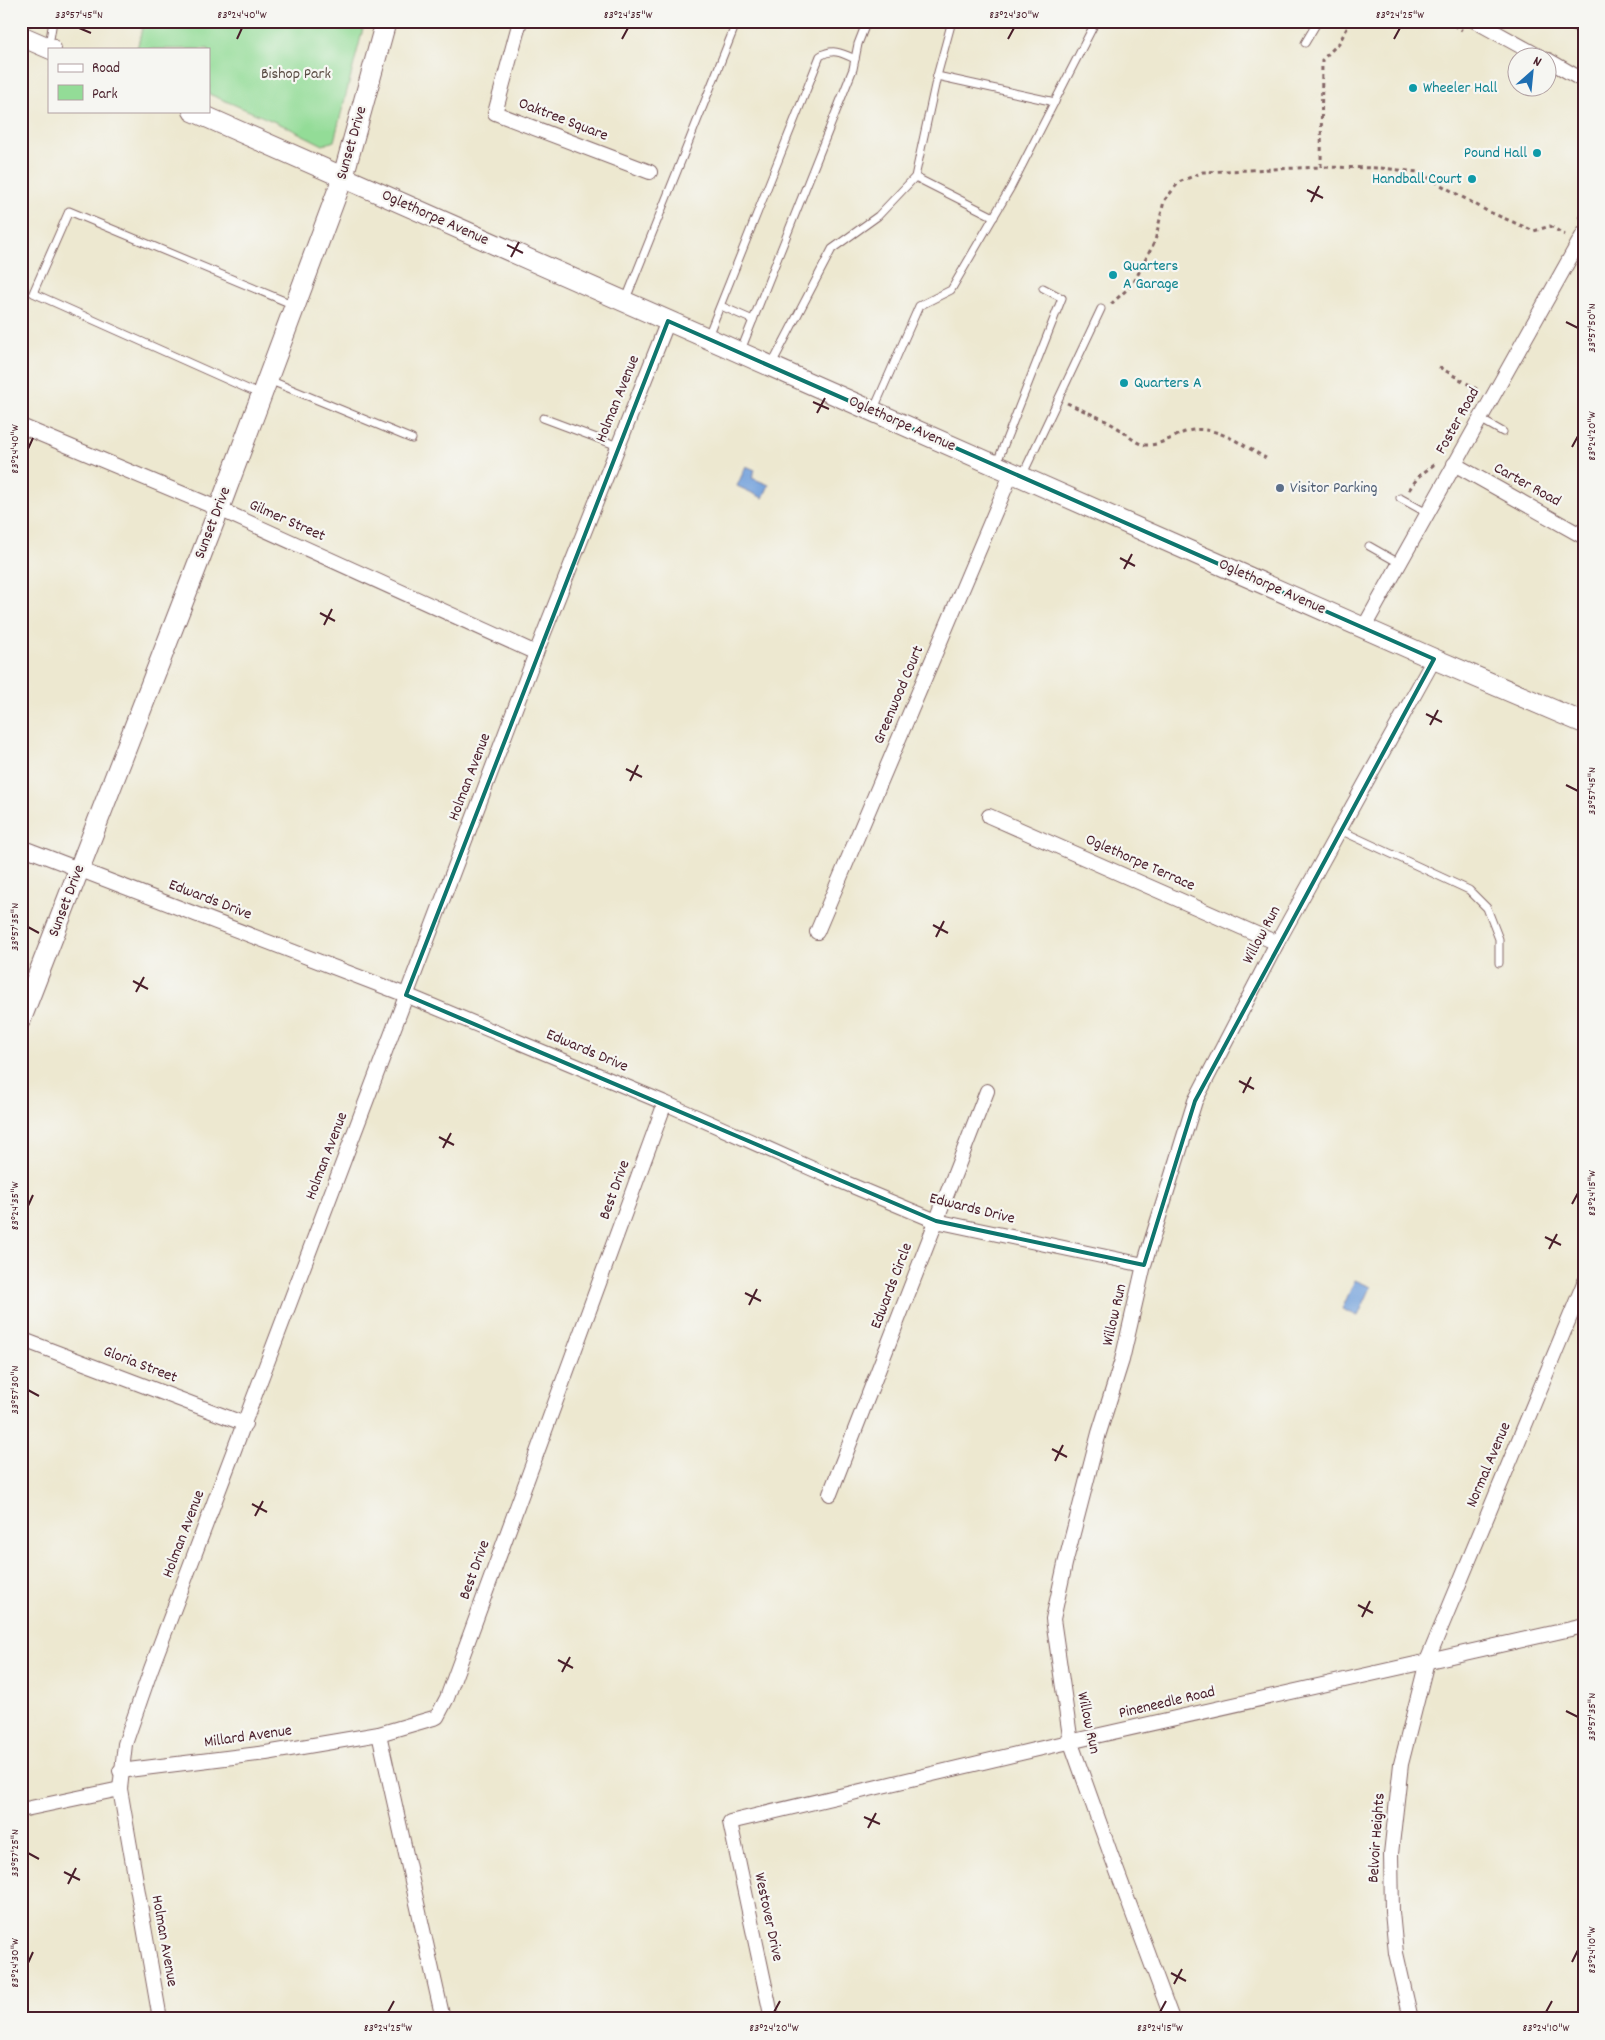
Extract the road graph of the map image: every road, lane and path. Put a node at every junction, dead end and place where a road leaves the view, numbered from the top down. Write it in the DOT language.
graph roads {
  1 [pos="54,21"];
  2 [pos="386,21"];
  3 [pos="520,21"];
  4 [pos="738,21"];
  5 [pos="867,21"];
  6 [pos="952,21"];
  7 [pos="1096,21"];
  8 [pos="1318,21"];
  9 [pos="1352,21"];
  10 [pos="1475,21"];
  11 [pos="1564,21"];
  12 [pos="1584,32"];
  13 [pos="21,36"];
  14 [pos="1305,43"];
  15 [pos="50,48"];
  16 [pos="1524,48"];
  17 [pos="855,59"];
  18 [pos="1558,66"];
  19 [pos="937,76"];
  20 [pos="1584,81"];
  21 [pos="1055,102"];
  22 [pos="195,112"];
  23 [pos="1321,167"];
  24 [pos="650,172"];
  25 [pos="343,177"];
  26 [pos="914,177"];
  27 [pos="994,217"];
  28 [pos="1584,234"];
  29 [pos="1576,247"];
  30 [pos="1043,288"];
  31 [pos="625,302"];
  32 [pos="294,306"];
  33 [pos="721,306"];
  34 [pos="1101,309"];
  35 [pos="753,320"];
  36 [pos="668,321"];
  37 [pos="707,339"];
  38 [pos="740,353"];
  39 [pos="770,366"];
  40 [pos="1440,367"];
  41 [pos="264,387"];
  42 [pos="1481,391"];
  43 [pos="1059,399"];
  44 [pos="873,411"];
  45 [pos="543,418"];
  46 [pos="1480,418"];
  47 [pos="21,426"];
  48 [pos="1503,432"];
  49 [pos="412,440"];
  50 [pos="618,446"];
  51 [pos="1266,458"];
  52 [pos="1454,464"];
  53 [pos="1010,471"];
  54 [pos="1400,498"];
  55 [pos="219,509"];
  56 [pos="1427,513"];
  57 [pos="1583,535"];
  58 [pos="1369,546"];
  59 [pos="1399,563"];
  60 [pos="1364,627"];
  61 [pos="536,653"];
  62 [pos="1434,659"];
  63 [pos="1584,723"];
  64 [pos="989,816"];
  65 [pos="1340,830"];
  66 [pos="21,847"];
  67 [pos="79,869"];
  68 [pos="817,932"];
  69 [pos="1278,943"];
  70 [pos="1499,963"];
  71 [pos="406,995"];
  72 [pos="21,1019"];
  73 [pos="987,1090"];
  74 [pos="665,1103"];
  75 [pos="936,1221"];
  76 [pos="1144,1265"];
  77 [pos="1584,1283"];
  78 [pos="21,1339"];
  79 [pos="245,1424"];
  80 [pos="830,1494"];
  81 [pos="1584,1626"];
  82 [pos="1428,1661"];
  83 [pos="379,1734"];
  84 [pos="1071,1743"];
  85 [pos="120,1771"];
  86 [pos="120,1789"];
  87 [pos="21,1810"];
  88 [pos="730,1822"];
  89 [pos="160,2019"];
  90 [pos="443,2019"];
  91 [pos="772,2019"];
  92 [pos="1172,2019"];
  93 [pos="1411,2019"];
  1 -- 15 [label="lane"];
  2 -- 25 [label="main road, Sunset Drive"];
  3 -- 24 [label="street, Oaktree Square"];
  4 -- 31 [label="lane"];
  5 -- 17 [label="lane"];
  6 -- 19 [label="lane"];
  7 -- 21 [label="lane"];
  8 -- 14 [label="lane"];
  9 -- 23 [label="path"];
  10 -- 16 [label="street"];
  11 -- 12 [label="lane"];
  13 -- 15 [label="main road"];
  17 -- 33 [label="lane"];
  17 -- 35 [label="lane"];
  18 -- 20 [label="street"];
  19 -- 21 [label="lane"];
  19 -- 26 [label="lane"];
  21 -- 27 [label="lane"];
  22 -- 25 [label="main road, Oglethorpe Avenue"];
  23 -- 29 [label="path"];
  23 -- 34 [label="path"];
  25 -- 31 [label="main road, Oglethorpe Avenue"];
  25 -- 32 [label="main road, Sunset Drive"];
  26 -- 27 [label="lane"];
  26 -- 39 [label="lane"];
  27 -- 44 [label="lane"];
  28 -- 29 [label="street, Foster Road"];
  29 -- 46 [label="street, Foster Road"];
  30 -- 53 [label="lane"];
  31 -- 36 [label="main road, Oglethorpe Avenue"];
  32 -- 41 [label="main road, Sunset Drive"];
  32 -- 41 [label="lane"];
  33 -- 35 [label="lane"];
  33 -- 37 [label="lane"];
  34 -- 43 [label="lane"];
  35 -- 38 [label="lane"];
  36 -- 37 [label="main road, Oglethorpe Avenue"];
  36 -- 50 [label="street, Holman Avenue"];
  37 -- 38 [label="main road, Oglethorpe Avenue"];
  38 -- 39 [label="main road, Oglethorpe Avenue"];
  39 -- 44 [label="main road, Oglethorpe Avenue"];
  40 -- 42 [label="path"];
  41 -- 49 [label="lane"];
  41 -- 55 [label="main road, Sunset Drive"];
  43 -- 51 [label="path"];
  43 -- 53 [label="lane"];
  44 -- 53 [label="main road, Oglethorpe Avenue"];
  45 -- 50 [label="lane"];
  46 -- 48 [label="lane"];
  46 -- 52 [label="street, Foster Road"];
  47 -- 55 [label="street, Gilmer Street"];
  50 -- 61 [label="street, Holman Avenue"];
  52 -- 56 [label="street, Foster Road"];
  52 -- 57 [label="street, Carter Road"];
  53 -- 60 [label="main road, Oglethorpe Avenue"];
  53 -- 68 [label="street, Greenwood Court"];
  54 -- 56 [label="lane"];
  55 -- 61 [label="street, Gilmer Street"];
  55 -- 67 [label="main road, Sunset Drive"];
  56 -- 59 [label="street, Foster Road"];
  58 -- 59 [label="lane"];
  59 -- 60 [label="street, Foster Road"];
  60 -- 62 [label="main road, Oglethorpe Avenue"];
  61 -- 71 [label="street, Holman Avenue"];
  62 -- 63 [label="main road, Oglethorpe Avenue"];
  62 -- 65 [label="street, Willow Run"];
  64 -- 69 [label="street, Oglethorpe Terrace"];
  65 -- 69 [label="street, Willow Run"];
  65 -- 70 [label="lane"];
  66 -- 67 [label="street, Edwards Drive"];
  67 -- 71 [label="street, Edwards Drive"];
  67 -- 72 [label="main road, Sunset Drive"];
  69 -- 76 [label="street, Willow Run"];
  71 -- 74 [label="street, Edwards Drive"];
  71 -- 79 [label="street, Holman Avenue"];
  73 -- 75 [label="street, Edwards Circle"];
  74 -- 75 [label="street, Edwards Drive"];
  74 -- 83 [label="street, Best Drive"];
  75 -- 76 [label="street, Edwards Drive"];
  75 -- 80 [label="street, Edwards Circle"];
  76 -- 84 [label="street, Willow Run"];
  77 -- 82 [label="street, Normal Avenue"];
  78 -- 79 [label="street, Gloria Street"];
  79 -- 85 [label="street, Holman Avenue"];
  81 -- 82 [label="street, Pineneedle Road"];
  82 -- 84 [label="street, Pineneedle Road"];
  82 -- 93 [label="street, Belvoir Heights"];
  83 -- 85 [label="street, Millard Avenue"];
  83 -- 90 [label="street"];
  84 -- 88 [label="street, Pineneedle Road"];
  84 -- 92 [label="street, Willow Run"];
  85 -- 86 [label="street, Holman Avenue"];
  86 -- 87 [label="street"];
  86 -- 89 [label="street, Holman Avenue"];
  88 -- 91 [label="street, Westover Drive"];
}
